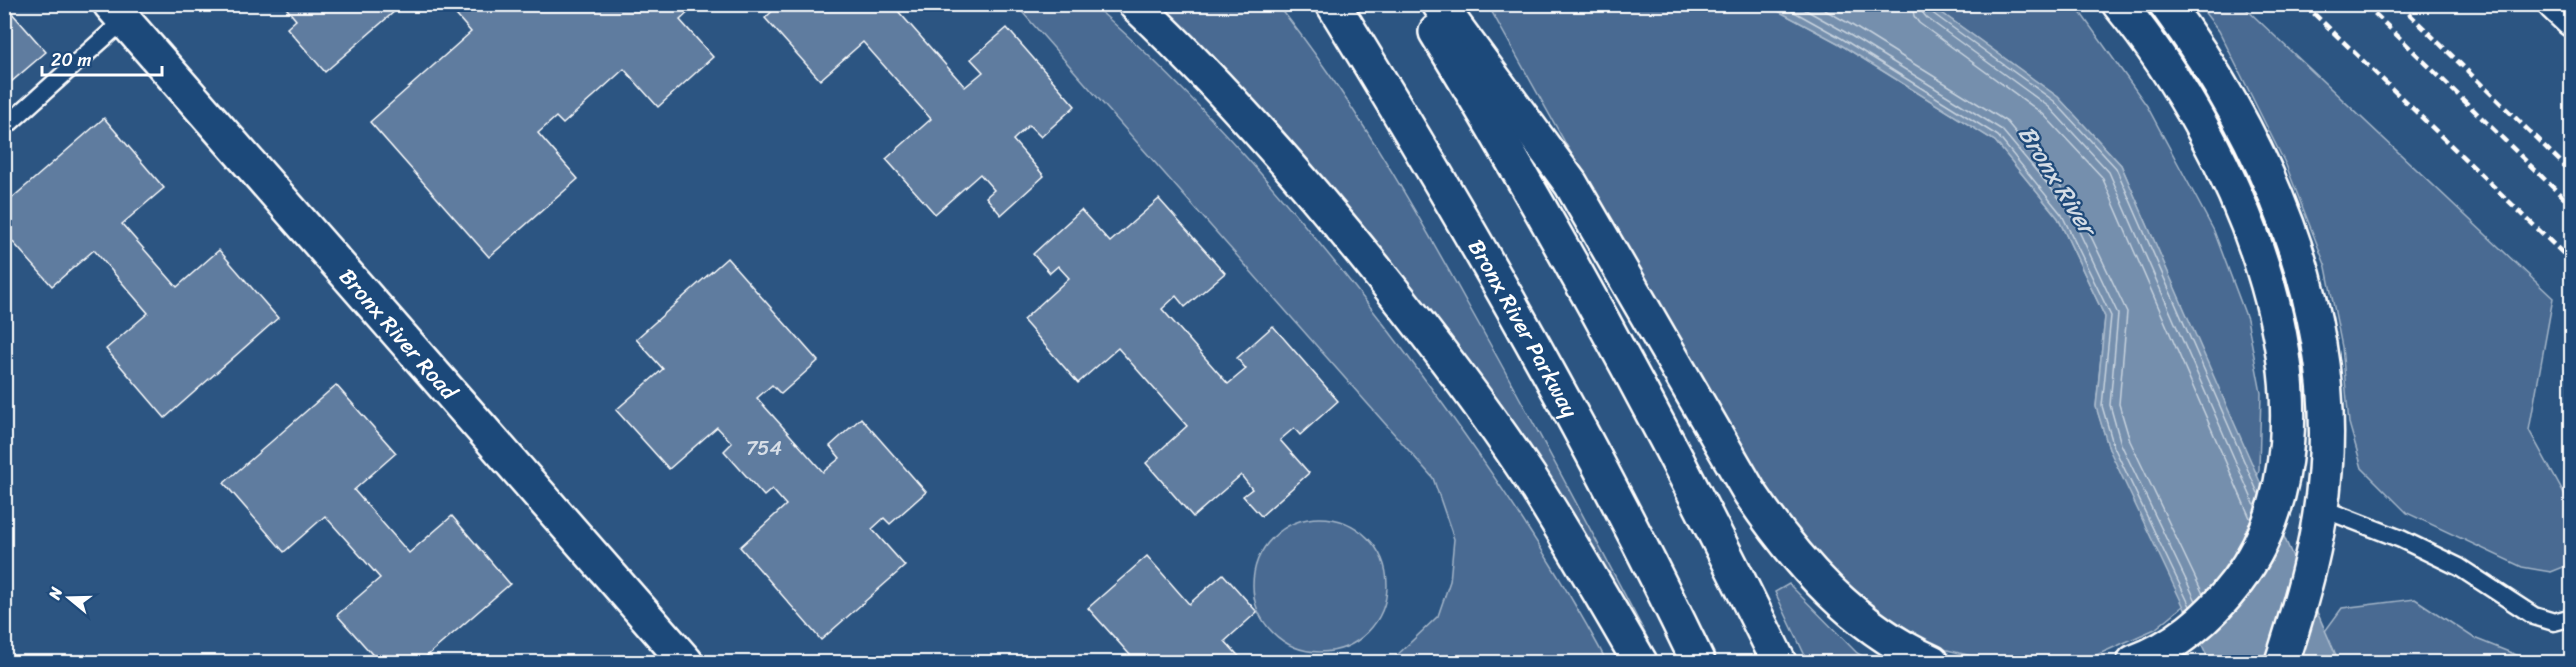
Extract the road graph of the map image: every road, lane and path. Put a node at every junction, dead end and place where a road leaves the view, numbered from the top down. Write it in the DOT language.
graph roads {
  1 [pos="1136,4"];
  2 [pos="1333,4"];
  3 [pos="1418,4"];
  4 [pos="1439,4"];
  5 [pos="2119,4"];
  6 [pos="2166,4"];
  7 [pos="2555,4"];
  8 [pos="117,12"];
  9 [pos="2571,20"];
  10 [pos="4,128"];
  11 [pos="2321,508"];
  12 [pos="2571,617"];
  13 [pos="686,663"];
  14 [pos="1641,663"];
  15 [pos="1698,663"];
  16 [pos="1779,663"];
  17 [pos="1932,663"];
  18 [pos="2134,663"];
  19 [pos="2282,663"];
  1 -- 14 [label="main road"];
  2 -- 15 [label="main road, Bronx River Parkway"];
  3 -- 16 [label="main road"];
  4 -- 17 [label="main road"];
  5 -- 18 [label="main road"];
  6 -- 11 [label="main road"];
  7 -- 9 [label="main road"];
  8 -- 10 [label="lane"];
  8 -- 13 [label="main road, Bronx River Road"];
  11 -- 12 [label="lane"];
  11 -- 19 [label="main road"];
}
